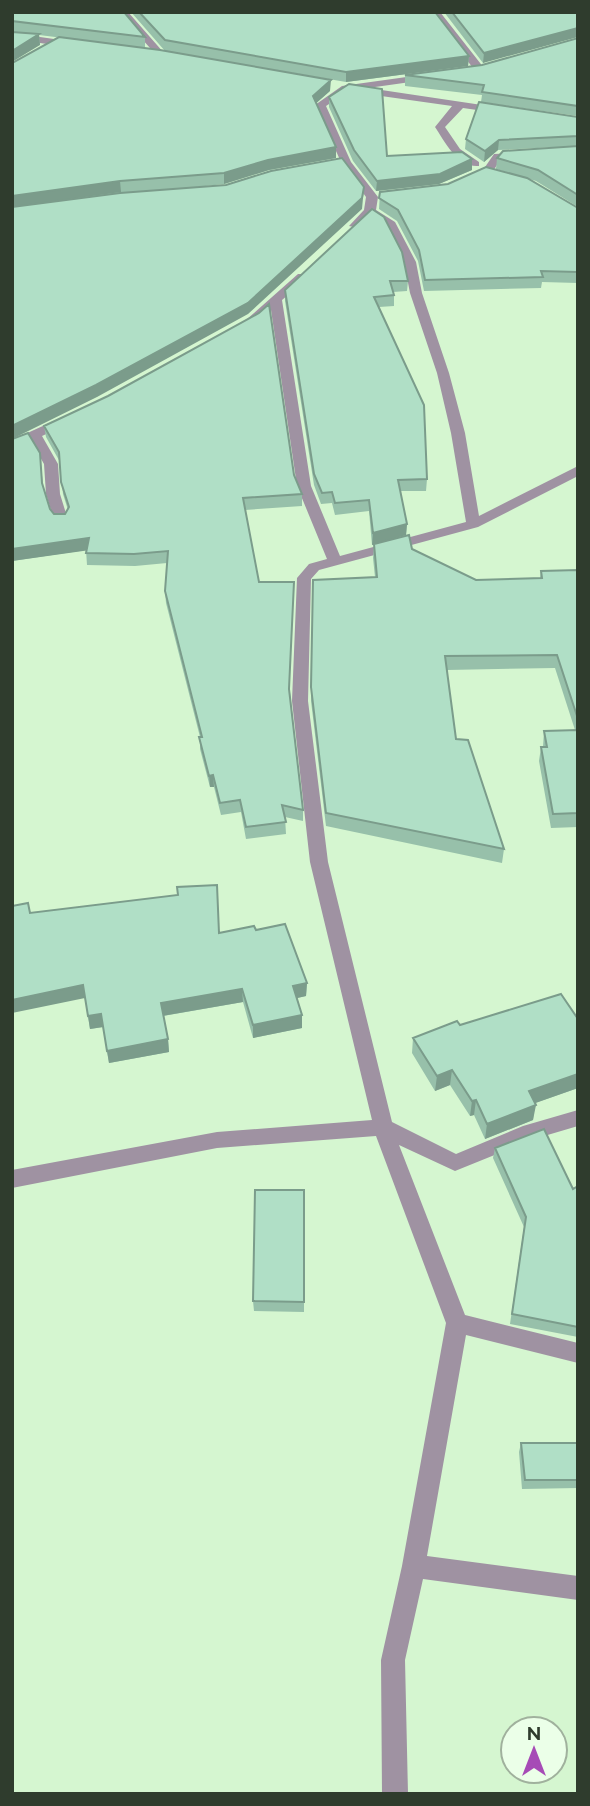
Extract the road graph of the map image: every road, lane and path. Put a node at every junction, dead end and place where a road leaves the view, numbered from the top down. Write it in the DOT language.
graph roads {
  1 [pos="123,12"];
  2 [pos="435,12"];
  3 [pos="12,36"];
  4 [pos="57,42"];
  5 [pos="83,46"];
  6 [pos="46,49"];
  7 [pos="148,54"];
  8 [pos="161,55"];
  9 [pos="188,60"];
  10 [pos="467,72"];
  11 [pos="441,75"];
  12 [pos="339,87"];
  13 [pos="462,104"];
  14 [pos="514,113"];
  15 [pos="525,156"];
  16 [pos="346,162"];
  17 [pos="332,164"];
  18 [pos="492,174"];
  19 [pos="460,186"];
  20 [pos="370,211"];
  21 [pos="342,239"];
  22 [pos="314,266"];
  23 [pos="276,300"];
  24 [pos="242,326"];
  25 [pos="80,412"];
  26 [pos="34,434"];
  27 [pos="12,445"];
  28 [pos="578,470"];
  29 [pos="61,520"];
  30 [pos="473,524"];
  31 [pos="335,562"];
  32 [pos="578,1118"];
  33 [pos="383,1127"];
  34 [pos="12,1179"];
  35 [pos="457,1323"];
  36 [pos="578,1353"];
  37 [pos="414,1566"];
  38 [pos="578,1588"];
  39 [pos="395,1794"];
  1 -- 8 [label="street"];
  2 -- 10 [label="street"];
  3 -- 4 [label="street"];
  4 -- 5 [label="street"];
  4 -- 6 [label="street"];
  7 -- 8 [label="street"];
  8 -- 9 [label="street"];
  11 -- 12 [label="street"];
  12 -- 13 [label="street"];
  12 -- 16 [label="street"];
  13 -- 14 [label="street"];
  13 -- 18 [label="street"];
  15 -- 18 [label="street"];
  16 -- 17 [label="street"];
  16 -- 20 [label="street"];
  18 -- 19 [label="street"];
  20 -- 21 [label="street"];
  20 -- 30 [label="street"];
  22 -- 23 [label="street"];
  23 -- 24 [label="street"];
  23 -- 31 [label="street"];
  25 -- 26 [label="street"];
  26 -- 27 [label="street"];
  26 -- 29 [label="street"];
  28 -- 30 [label="street"];
  30 -- 31 [label="street"];
  31 -- 33 [label="street"];
  32 -- 33 [label="street"];
  33 -- 34 [label="street"];
  33 -- 35 [label="street"];
  35 -- 36 [label="street"];
  35 -- 37 [label="street"];
  37 -- 38 [label="street"];
  37 -- 39 [label="street"];
}
